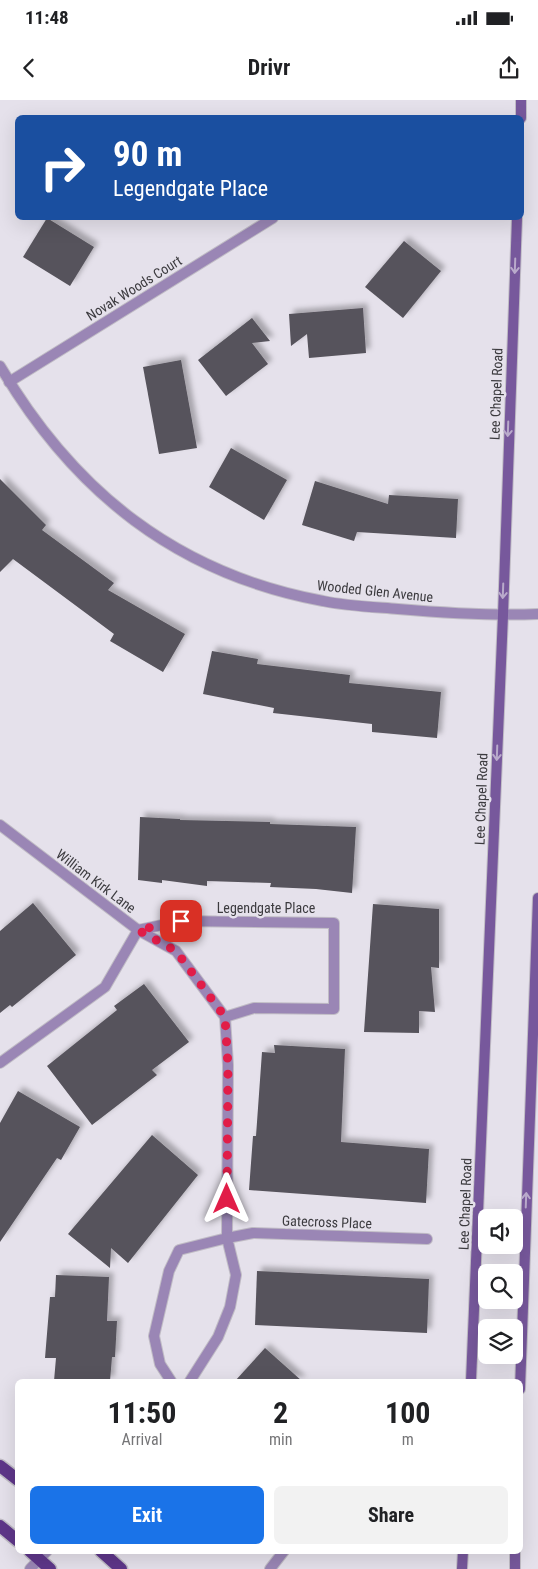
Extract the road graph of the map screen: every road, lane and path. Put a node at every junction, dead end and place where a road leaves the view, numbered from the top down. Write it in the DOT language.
graph roads {
  1 [pos="522,100"];
  2 [pos="521,115"];
  3 [pos="270,220"];
  4 [pos="517,220"];
  5 [pos="0,366"];
  6 [pos="9,382"];
  7 [pos="538,614"];
  8 [pos="503,616"];
  9 [pos="0,825"];
  10 [pos="538,898"];
  11 [pos="138,930"];
  12 [pos="225,1017"];
  13 [pos="0,1063"];
  14 [pos="227,1238"];
  15 [pos="427,1239"];
  16 [pos="170,1379"];
  17 [pos="191,1379"];
  18 [pos="471,1379"];
  19 [pos="520,1379"];
  20 [pos="0,1466"];
  21 [pos="15,1478"];
  22 [pos="0,1526"];
  23 [pos="15,1538"];
  24 [pos="104,1554"];
  25 [pos="282,1554"];
  26 [pos="463,1554"];
  27 [pos="515,1554"];
  28 [pos="37,1558"];
  29 [pos="50,1569"];
  30 [pos="121,1569"];
  31 [pos="270,1569"];
  32 [pos="462,1569"];
  33 [pos="515,1569"];
  1 -- 2 [label="main road"];
  3 -- 6 [label="street, Novak Woods Court"];
  4 -- 8 [label="main road, Lee Chapel Road, one-way"];
  5 -- 6 [label="street, Wooded Glen Avenue"];
  6 -- 8 [label="street, Wooded Glen Avenue"];
  7 -- 8 [label="street, Wooded Glen Avenue"];
  8 -- 18 [label="main road, Lee Chapel Road, one-way"];
  9 -- 11 [label="street, William Kirk Lane"];
  19 -- 10 [label="main road, one-way"];
  11 -- 12 [label="street, William Kirk Lane"];
  11 -- 12 [label="street, Legendgate Place"];
  11 -- 13 [label="street"];
  12 -- 14 [label="street"];
  14 -- 15 [label="street, Gatecross Place"];
  14 -- 16 [label="street"];
  14 -- 17 [label="street"];
  20 -- 21 [label="main road"];
  22 -- 23 [label="main road"];
  24 -- 30 [label="main road"];
  25 -- 31 [label="street"];
  26 -- 32 [label="main road"];
  27 -- 33 [label="main road"];
  28 -- 29 [label="main road"];
}
